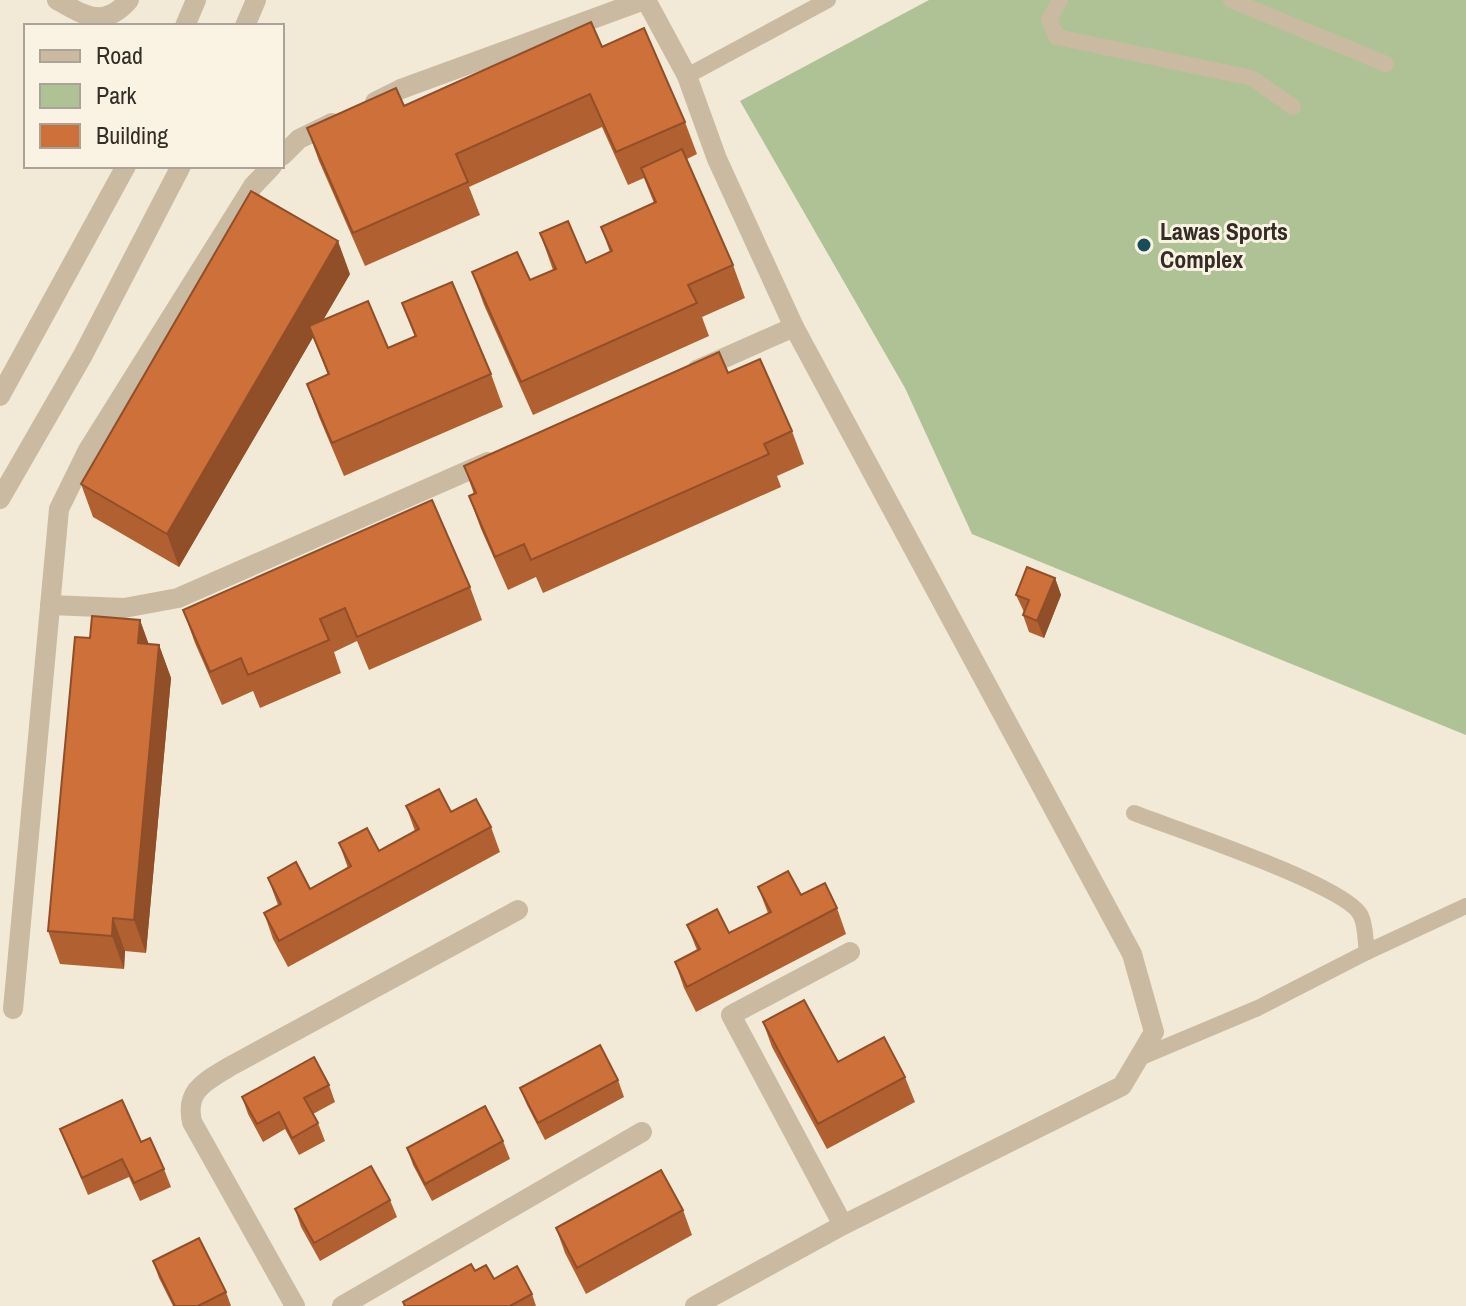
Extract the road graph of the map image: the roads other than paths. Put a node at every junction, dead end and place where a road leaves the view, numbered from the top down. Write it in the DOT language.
graph roads {
  1 [pos="57,0"];
  2 [pos="129,0"];
  3 [pos="196,0"];
  4 [pos="256,0"];
  5 [pos="645,0"];
  6 [pos="828,0"];
  7 [pos="1060,0"];
  8 [pos="1231,0"];
  9 [pos="186,24"];
  10 [pos="246,24"];
  11 [pos="1386,64"];
  12 [pos="687,76"];
  13 [pos="1293,107"];
  14 [pos="284,154"];
  15 [pos="125,168"];
  16 [pos="180,168"];
  17 [pos="270,168"];
  18 [pos="794,327"];
  19 [pos="680,377"];
  20 [pos="0,396"];
  21 [pos="508,453"];
  22 [pos="0,499"];
  23 [pos="50,605"];
  24 [pos="1134,813"];
  25 [pos="1466,906"];
  26 [pos="518,910"];
  27 [pos="850,952"];
  28 [pos="1367,952"];
  29 [pos="13,1009"];
  30 [pos="1139,1058"];
  31 [pos="642,1132"];
  32 [pos="843,1225"];
  33 [pos="295,1306"];
  34 [pos="342,1306"];
  35 [pos="695,1306"];
  1 -- 2 [label="street"];
  3 -- 9 [label="street"];
  4 -- 10 [label="street"];
  5 -- 12 [label="street"];
  5 -- 14 [label="street"];
  6 -- 12 [label="lane"];
  7 -- 13 [label="lane"];
  8 -- 11 [label="lane"];
  12 -- 18 [label="street"];
  15 -- 20 [label="street"];
  16 -- 22 [label="street"];
  17 -- 23 [label="street"];
  18 -- 19 [label="street"];
  18 -- 30 [label="street"];
  21 -- 23 [label="street"];
  23 -- 29 [label="street"];
  24 -- 28 [label="lane"];
  25 -- 28 [label="lane"];
  26 -- 33 [label="street"];
  27 -- 32 [label="street"];
  28 -- 30 [label="lane"];
  30 -- 32 [label="street"];
  31 -- 34 [label="street"];
  32 -- 35 [label="street"];
}
